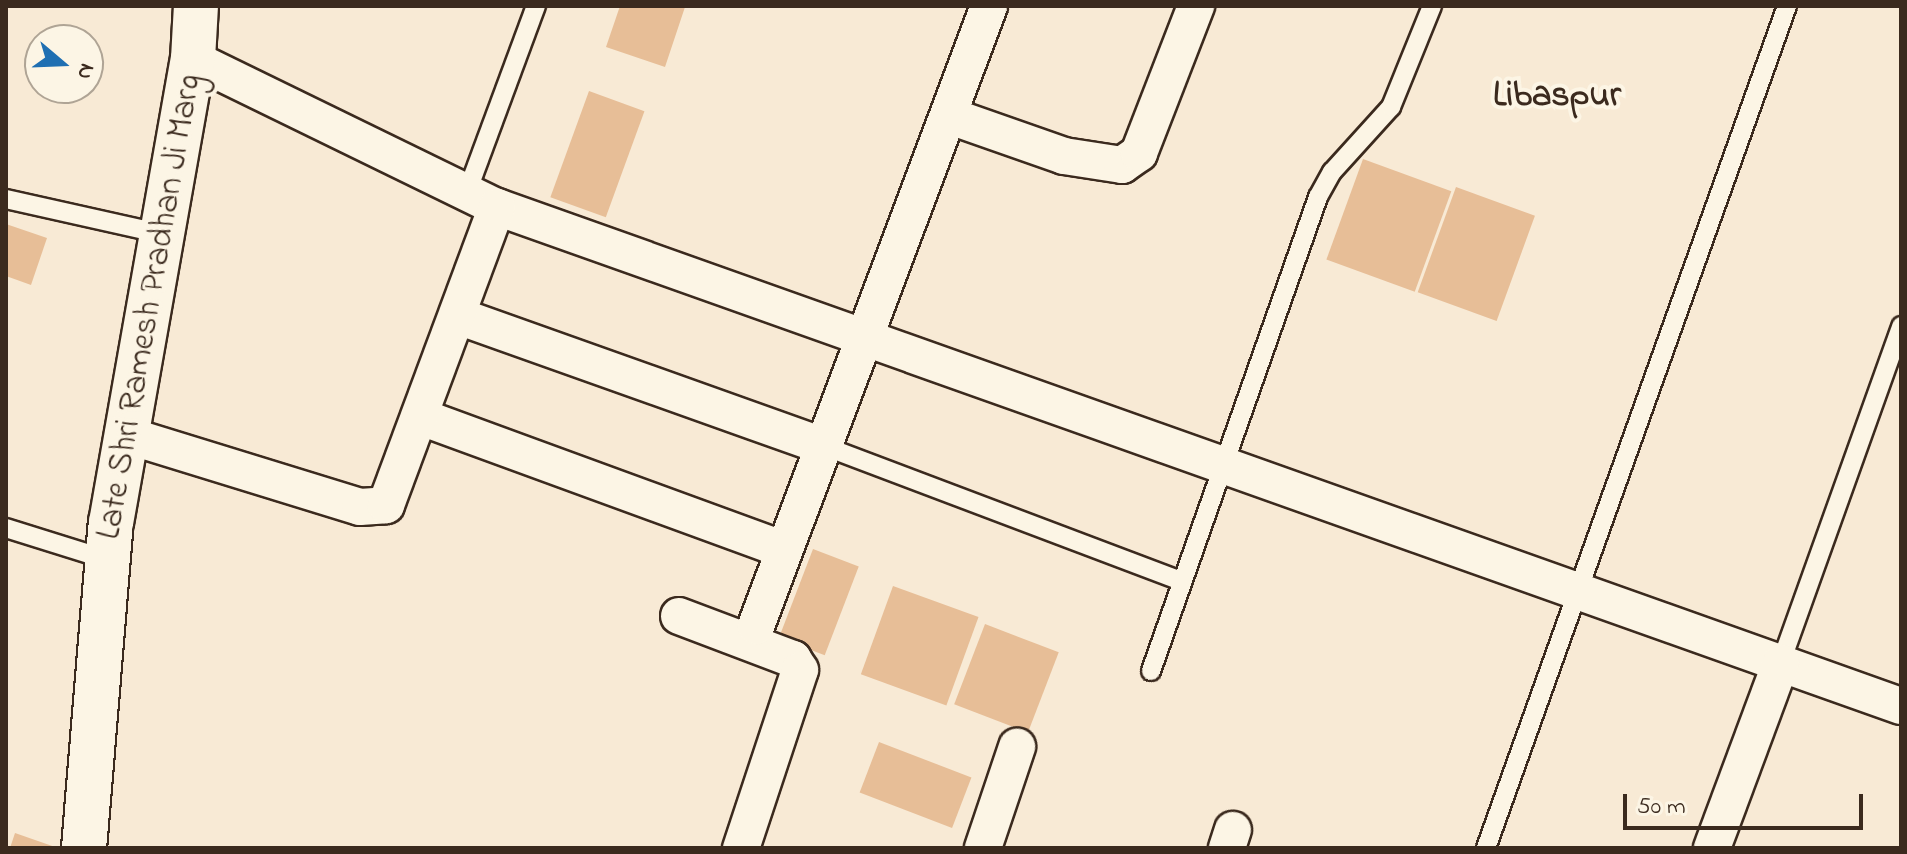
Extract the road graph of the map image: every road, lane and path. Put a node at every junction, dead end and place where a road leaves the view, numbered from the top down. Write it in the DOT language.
graph roads {
  1 [pos="196,6"];
  2 [pos="536,6"];
  3 [pos="989,6"];
  4 [pos="1196,6"];
  5 [pos="1432,6"];
  6 [pos="1787,6"];
  7 [pos="193,59"];
  8 [pos="950,116"];
  9 [pos="6,199"];
  10 [pos="481,201"];
  11 [pos="162,234"];
  12 [pos="458,316"];
  13 [pos="1901,326"];
  14 [pos="868,336"];
  15 [pos="421,417"];
  16 [pos="123,434"];
  17 [pos="824,446"];
  18 [pos="1224,462"];
  19 [pos="6,528"];
  20 [pos="782,549"];
  21 [pos="108,560"];
  22 [pos="1182,581"];
  23 [pos="1578,589"];
  24 [pos="679,616"];
  25 [pos="756,626"];
  26 [pos="1781,662"];
  27 [pos="1151,671"];
  28 [pos="1901,706"];
  29 [pos="1017,747"];
  30 [pos="84,848"];
  31 [pos="741,848"];
  32 [pos="983,848"];
  33 [pos="1486,848"];
  34 [pos="1712,848"];
  1 -- 7 [label="street, Late Shri Ramesh Pradhan Ji Marg"];
  2 -- 10 [label="lane"];
  3 -- 8 [label="street"];
  4 -- 8 [label="street"];
  5 -- 18 [label="lane"];
  6 -- 23 [label="lane"];
  7 -- 10 [label="street"];
  7 -- 11 [label="street, Late Shri Ramesh Pradhan Ji Marg"];
  8 -- 14 [label="street"];
  9 -- 11 [label="lane"];
  10 -- 12 [label="street"];
  10 -- 14 [label="street"];
  11 -- 16 [label="street, Late Shri Ramesh Pradhan Ji Marg"];
  12 -- 15 [label="street"];
  12 -- 17 [label="street"];
  13 -- 26 [label="lane"];
  14 -- 17 [label="street"];
  14 -- 18 [label="street"];
  15 -- 16 [label="street"];
  15 -- 20 [label="street"];
  16 -- 21 [label="street, Late Shri Ramesh Pradhan Ji Marg"];
  17 -- 20 [label="street"];
  17 -- 22 [label="lane"];
  18 -- 22 [label="lane"];
  18 -- 23 [label="street"];
  19 -- 21 [label="lane"];
  20 -- 25 [label="street"];
  21 -- 30 [label="street, Late Shri Ramesh Pradhan Ji Marg"];
  22 -- 27 [label="lane"];
  23 -- 26 [label="street"];
  23 -- 33 [label="lane"];
  24 -- 31 [label="street"];
  26 -- 28 [label="street"];
  26 -- 34 [label="street"];
  29 -- 32 [label="street"];
}
